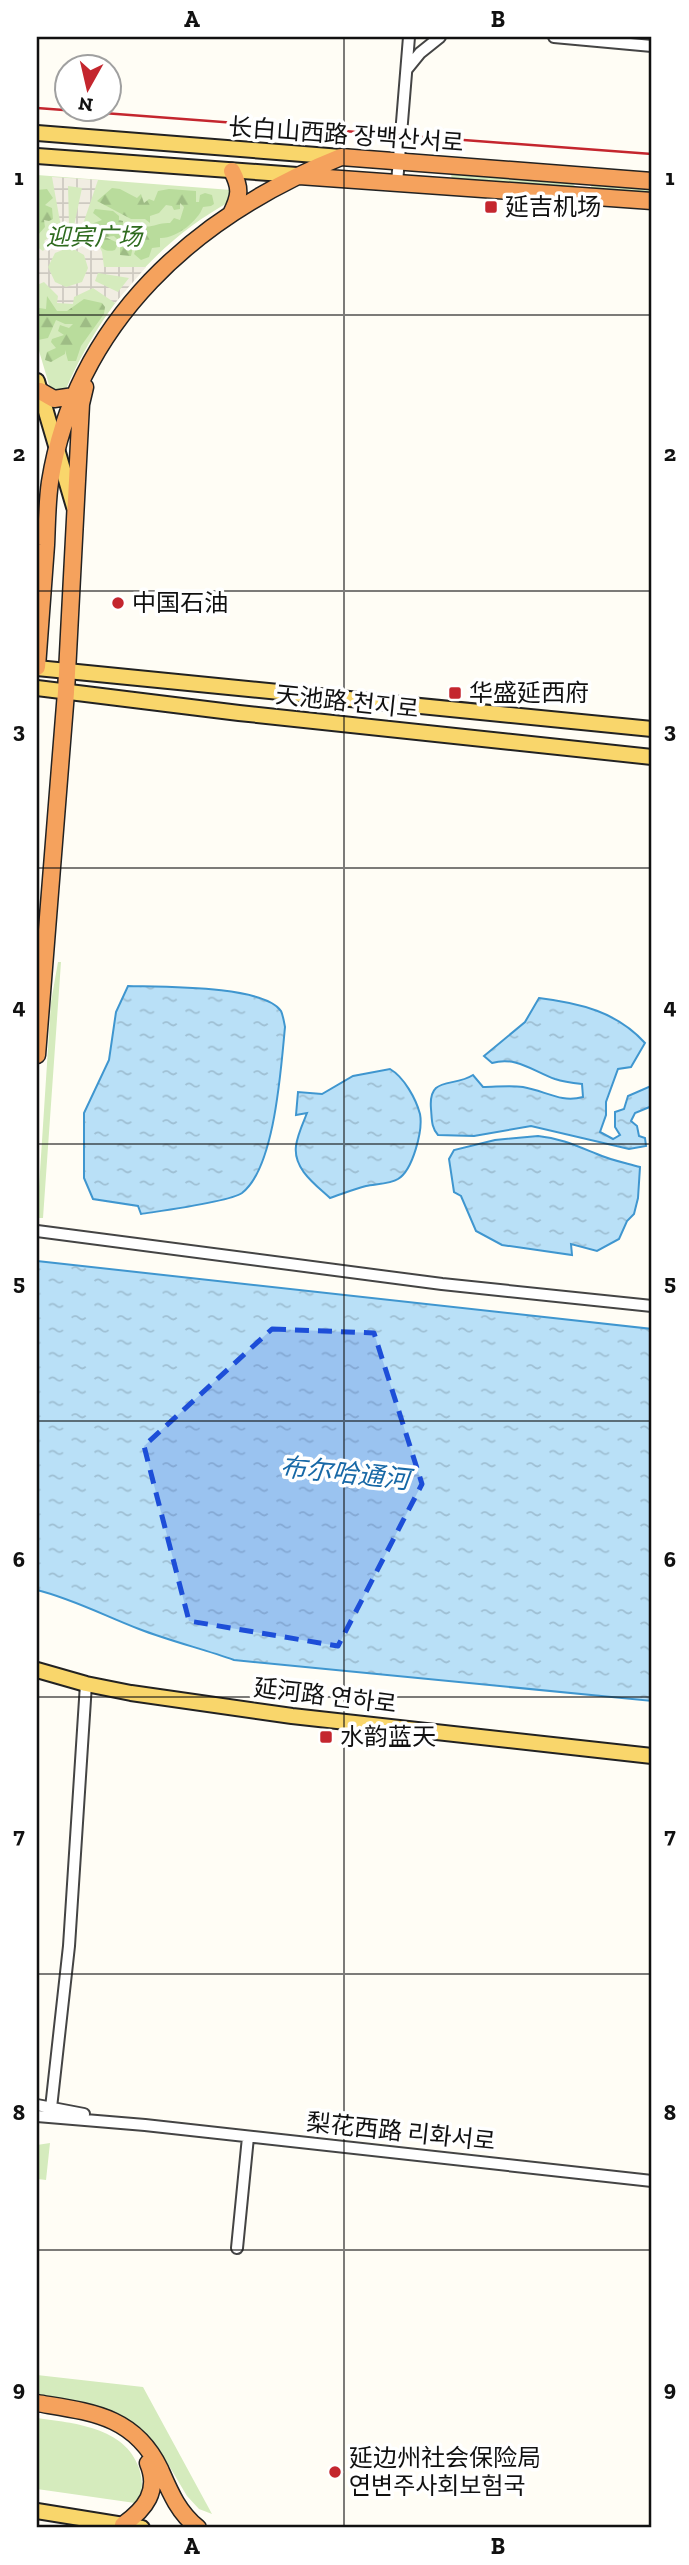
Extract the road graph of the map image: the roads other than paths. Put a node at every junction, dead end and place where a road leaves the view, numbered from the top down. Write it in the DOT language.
graph roads {
  1 [pos="409,37"];
  2 [pos="440,37"];
  3 [pos="554,37"];
  4 [pos="652,46"];
  5 [pos="407,69"];
  6 [pos="37,133"];
  7 [pos="37,156"];
  8 [pos="341,158"];
  9 [pos="399,162"];
  10 [pos="232,171"];
  11 [pos="297,175"];
  12 [pos="652,181"];
  13 [pos="397,183"];
  14 [pos="652,201"];
  15 [pos="231,215"];
  16 [pos="91,365"];
  17 [pos="38,386"];
  18 [pos="74,396"];
  19 [pos="46,416"];
  20 [pos="57,454"];
  21 [pos="50,482"];
  22 [pos="75,508"];
  23 [pos="37,668"];
  24 [pos="67,671"];
  25 [pos="37,688"];
  26 [pos="66,692"];
  27 [pos="652,729"];
  28 [pos="652,757"];
  29 [pos="37,1055"];
  30 [pos="37,1231"];
  31 [pos="652,1306"];
  32 [pos="37,1670"];
  33 [pos="86,1684"];
  34 [pos="652,1756"];
  35 [pos="37,2105"];
  36 [pos="51,2108"];
  37 [pos="37,2116"];
  38 [pos="145,2125"];
  39 [pos="248,2137"];
  40 [pos="652,2181"];
  41 [pos="237,2248"];
  42 [pos="37,2403"];
  43 [pos="37,2410"];
  44 [pos="37,2511"];
  45 [pos="122,2525"];
  46 [pos="142,2528"];
  47 [pos="198,2528"];
  1 -- 5 [label="street"];
  2 -- 5 [label="street"];
  3 -- 4 [label="street"];
  5 -- 9 [label="street"];
  6 -- 8 [label="main road, 长白山西路 장백산서로"];
  7 -- 10 [label="main road, 长白山西路 장백산서로"];
  8 -- 9 [label="highway, 长白山西路 장백산서로"];
  8 -- 11 [label="highway"];
  9 -- 12 [label="highway, 长白山西路 장백산서로"];
  9 -- 13 [label="street"];
  10 -- 11 [label="main road, 长白山西路 장백산서로"];
  10 -- 15 [label="highway"];
  11 -- 13 [label="highway, 长白山西路 장백산서로"];
  11 -- 15 [label="highway"];
  13 -- 14 [label="highway, 长白山西路 장백산서로"];
  15 -- 16 [label="highway"];
  16 -- 18 [label="highway"];
  16 -- 22 [label="highway"];
  17 -- 18 [label="highway"];
  17 -- 19 [label="main road"];
  18 -- 20 [label="highway"];
  19 -- 20 [label="main road"];
  19 -- 21 [label="main road"];
  20 -- 21 [label="highway"];
  20 -- 22 [label="main road"];
  21 -- 23 [label="highway"];
  22 -- 24 [label="highway"];
  23 -- 24 [label="main road, 天池路 천지로"];
  24 -- 26 [label="highway"];
  24 -- 27 [label="main road, 天池路 천지로"];
  25 -- 26 [label="main road, 天池路 천지로"];
  26 -- 28 [label="main road, 天池路 천지로"];
  26 -- 29 [label="highway"];
  30 -- 31 [label="street"];
  32 -- 33 [label="main road, 延河路 연하로"];
  33 -- 34 [label="main road, 延河路 연하로"];
  33 -- 36 [label="street"];
  35 -- 36 [label="street, 梨花西路 리화서로"];
  36 -- 38 [label="street, 梨花西路 리화서로"];
  37 -- 38 [label="street, 梨花西路 리화서로"];
  38 -- 39 [label="street, 梨花西路 리화서로"];
  39 -- 40 [label="street, 梨花西路 리화서로"];
  39 -- 41 [label="street"];
  42 -- 47 [label="highway"];
  43 -- 45 [label="highway"];
  44 -- 45 [label="main road"];
  45 -- 46 [label="main road"];
}
